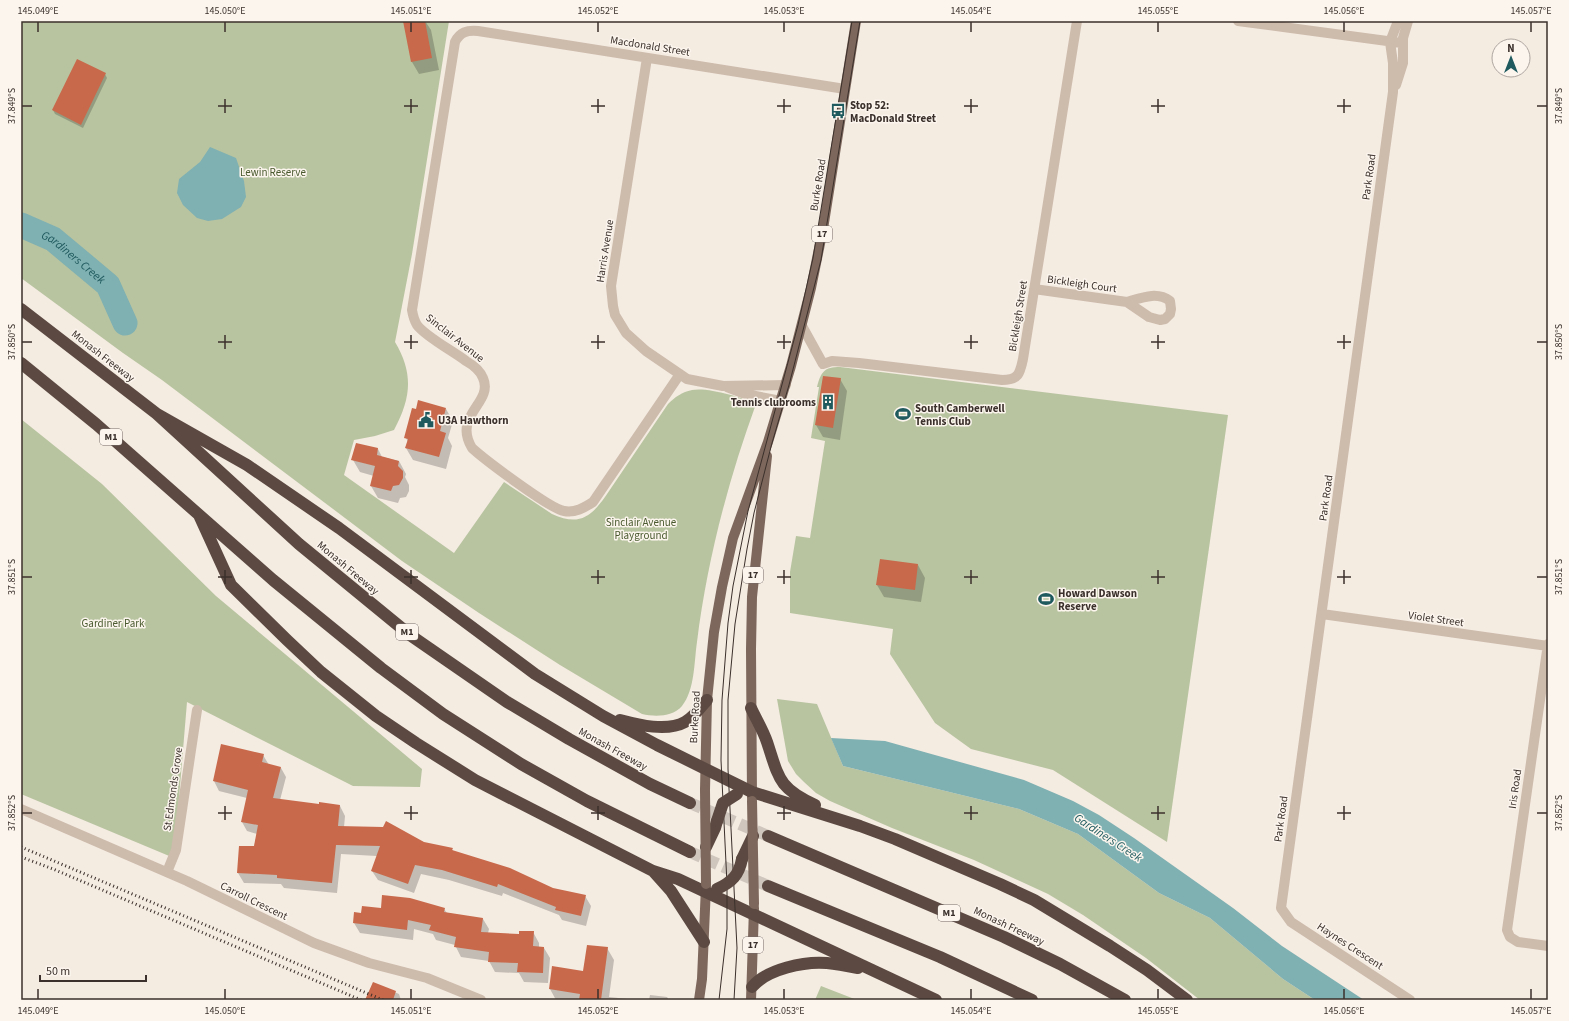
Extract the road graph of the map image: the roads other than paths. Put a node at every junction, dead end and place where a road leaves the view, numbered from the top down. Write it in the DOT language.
graph roads {
  1 [pos="856,21"];
  2 [pos="1077,21"];
  3 [pos="1238,21"];
  4 [pos="1398,21"];
  5 [pos="1408,21"];
  6 [pos="455,42"];
  7 [pos="1390,42"];
  8 [pos="1402,44"];
  9 [pos="647,58"];
  10 [pos="845,89"];
  11 [pos="1393,92"];
  12 [pos="1034,289"];
  13 [pos="1127,302"];
  14 [pos="21,308"];
  15 [pos="802,326"];
  16 [pos="21,363"];
  17 [pos="680,374"];
  18 [pos="786,385"];
  19 [pos="724,386"];
  20 [pos="781,401"];
  21 [pos="157,414"];
  22 [pos="768,442"];
  23 [pos="199,514"];
  24 [pos="1322,614"];
  25 [pos="1548,645"];
  26 [pos="707,700"];
  27 [pos="751,708"];
  28 [pos="197,710"];
  29 [pos="603,716"];
  30 [pos="705,767"];
  31 [pos="752,796"];
  32 [pos="690,803"];
  33 [pos="21,810"];
  34 [pos="860,826"];
  35 [pos="753,836"];
  36 [pos="768,836"];
  37 [pos="706,847"];
  38 [pos="690,852"];
  39 [pos="653,871"];
  40 [pos="167,872"];
  41 [pos="768,886"];
  42 [pos="710,888"];
  43 [pos="1281,908"];
  44 [pos="754,909"];
  45 [pos="704,942"];
  46 [pos="1548,946"];
  47 [pos="873,970"];
  48 [pos="752,987"];
  49 [pos="481,1000"];
  50 [pos="699,1000"];
  51 [pos="751,1000"];
  52 [pos="936,1000"];
  53 [pos="1032,1000"];
  54 [pos="1125,1000"];
  55 [pos="1187,1000"];
  56 [pos="1410,1000"];
  1 -- 10 [label="main road, Burke Road / 17"];
  2 -- 12 [label="street, Bickleigh Street"];
  3 -- 7 [label="street"];
  4 -- 7 [label="street, Park Road"];
  5 -- 8 [label="street, Park Road"];
  6 -- 9 [label="street, Macdonald Street"];
  6 -- 17 [label="street, Sinclair Avenue"];
  7 -- 8 [label="street"];
  7 -- 11 [label="street, Park Road"];
  8 -- 11 [label="street, Park Road"];
  9 -- 10 [label="street, Macdonald Street"];
  9 -- 17 [label="street, Harris Avenue"];
  10 -- 15 [label="main road, Burke Road / 17"];
  11 -- 24 [label="street, Park Road"];
  12 -- 13 [label="street, Bickleigh Court"];
  12 -- 15 [label="street, Bickleigh Street"];
  14 -- 21 [label="highway, Monash Freeway / M1"];
  15 -- 18 [label="main road, Burke Road / 17"];
  16 -- 23 [label="highway, M1"];
  17 -- 19 [label="street, Harris Avenue"];
  18 -- 19 [label="street, Harris Avenue"];
  18 -- 20 [label="main road, Burke Road / 17"];
  19 -- 20 [label="street, Harris Avenue"];
  20 -- 22 [label="main road, Burke Road / 17"];
  21 -- 29 [label="highway"];
  21 -- 32 [label="highway, Monash Freeway / M1"];
  22 -- 26 [label="main road, Burke Road / 17"];
  22 -- 27 [label="main road, Burke Road / 17"];
  23 -- 38 [label="highway, M1"];
  23 -- 39 [label="highway"];
  24 -- 25 [label="street, Violet Street"];
  24 -- 43 [label="street, Park Road"];
  25 -- 46 [label="street, Iris Road"];
  26 -- 29 [label="highway"];
  26 -- 30 [label="main road, Burke Road / 17"];
  27 -- 31 [label="main road, Burke Road / 17"];
  27 -- 34 [label="highway"];
  28 -- 40 [label="street, St Edmonds Grove"];
  29 -- 30 [label="highway"];
  30 -- 31 [label="highway"];
  30 -- 37 [label="main road, Burke Road / 17, bridge"];
  31 -- 34 [label="highway"];
  31 -- 35 [label="main road, Burke Road / 17, bridge"];
  31 -- 37 [label="highway, bridge"];
  33 -- 40 [label="street, Carroll Crescent"];
  34 -- 55 [label="highway"];
  35 -- 42 [label="highway, bridge"];
  35 -- 44 [label="main road, Burke Road / 17, bridge"];
  36 -- 54 [label="highway, Monash Freeway / M1"];
  37 -- 42 [label="main road, Burke Road / 17, bridge"];
  39 -- 42 [label="highway"];
  39 -- 45 [label="highway"];
  40 -- 49 [label="street, Carroll Crescent"];
  41 -- 53 [label="highway"];
  42 -- 44 [label="highway"];
  42 -- 45 [label="main road, Burke Road / 17"];
  43 -- 56 [label="street, Haynes Crescent"];
  44 -- 47 [label="highway"];
  44 -- 48 [label="main road, Burke Road / 17"];
  45 -- 50 [label="main road, Burke Road / 17"];
  47 -- 48 [label="highway"];
  47 -- 52 [label="highway"];
  48 -- 51 [label="main road, Burke Road / 17"];
}
